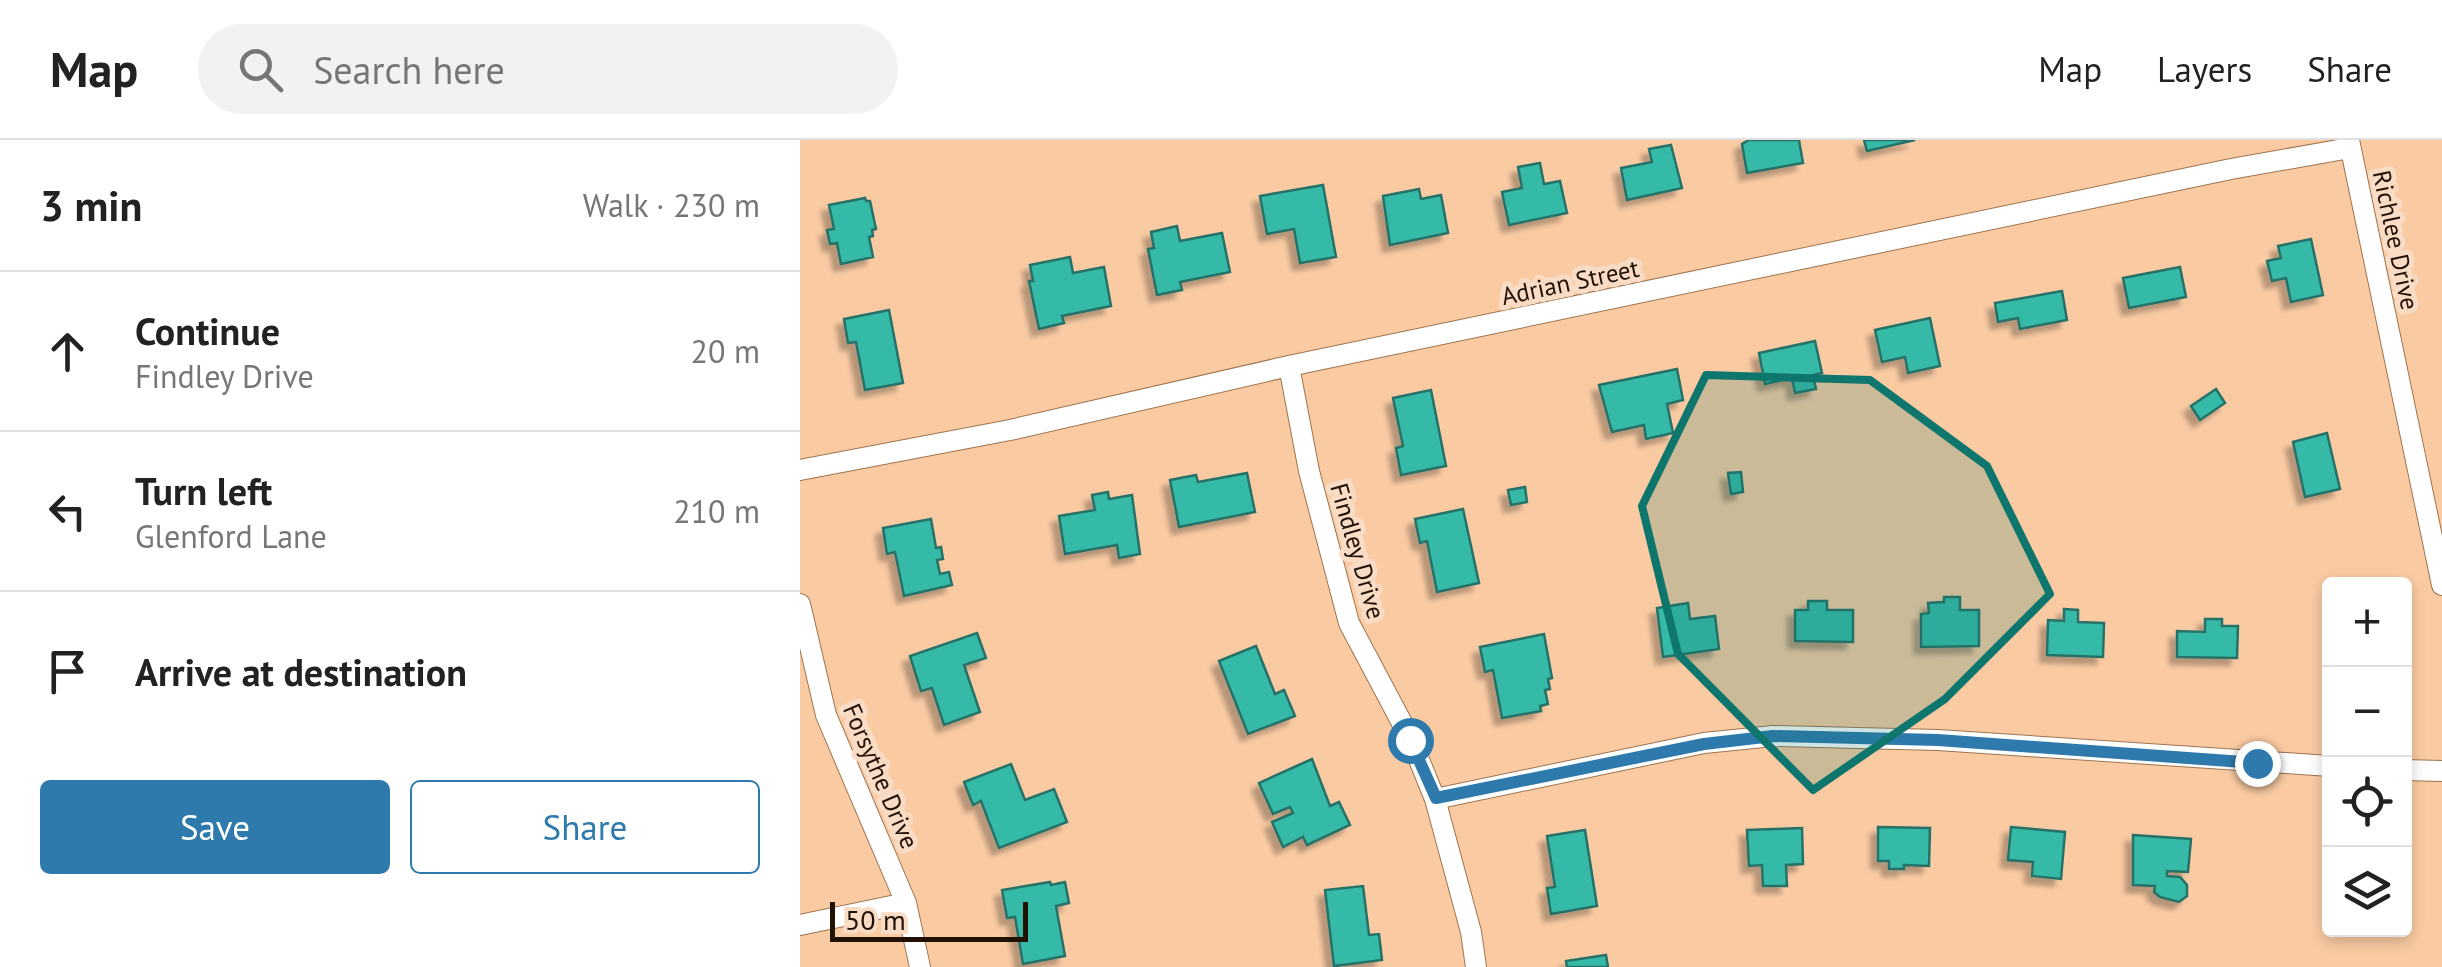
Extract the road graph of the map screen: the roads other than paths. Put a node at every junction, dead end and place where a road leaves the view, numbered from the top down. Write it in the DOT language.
graph roads {
  1 [pos="2350,144"];
  2 [pos="1289,366"];
  3 [pos="800,470"];
  4 [pos="2442,586"];
  5 [pos="800,604"];
  6 [pos="2322,765"];
  7 [pos="2412,770"];
  8 [pos="2442,772"];
  9 [pos="1436,798"];
  10 [pos="906,904"];
  11 [pos="800,926"];
  12 [pos="920,967"];
  13 [pos="1476,967"];
  1 -- 2 [label="street, Adrian Street"];
  1 -- 4 [label="street, Richlee Drive"];
  2 -- 3 [label="street, Adrian Street"];
  2 -- 9 [label="street, Findley Drive"];
  5 -- 10 [label="street, Forsythe Drive"];
  6 -- 9 [label="street"];
  7 -- 8 [label="street"];
  9 -- 13 [label="street, Findley Drive"];
  10 -- 11 [label="street"];
  10 -- 12 [label="street, Forsythe Drive"];
}
